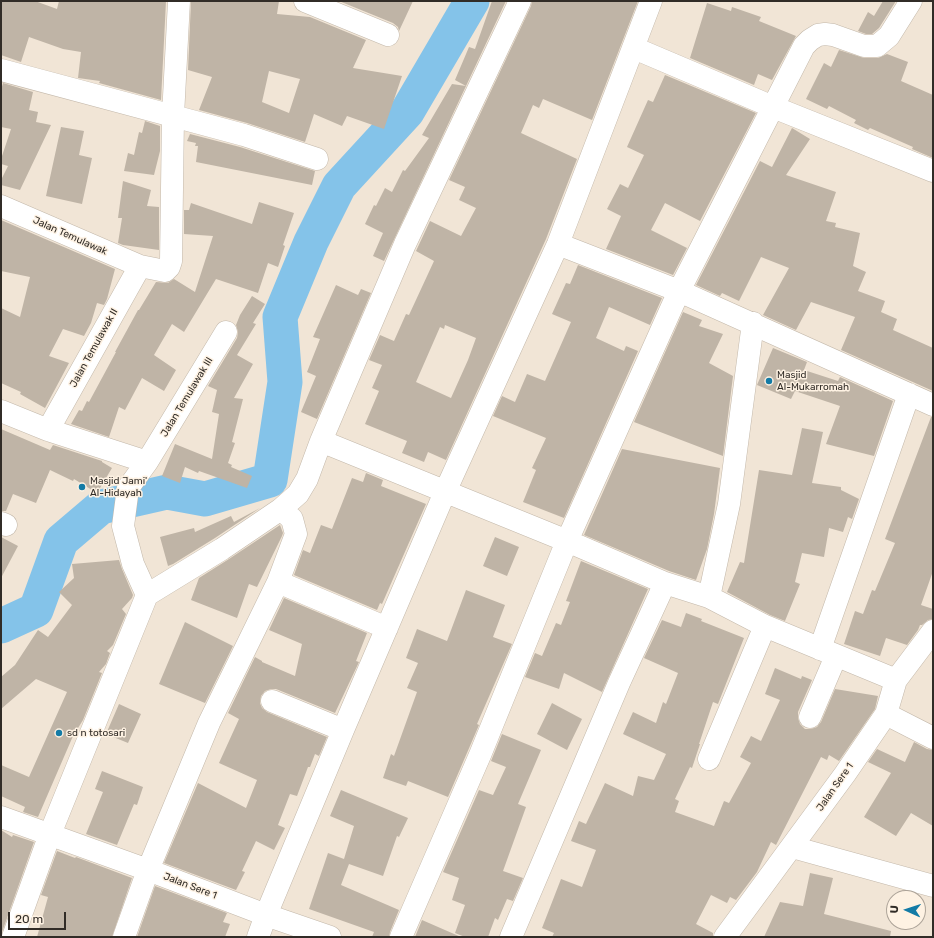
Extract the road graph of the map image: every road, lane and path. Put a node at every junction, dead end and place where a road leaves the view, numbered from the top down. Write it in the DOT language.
graph roads {
  1 [pos="179,1"];
  2 [pos="305,1"];
  3 [pos="520,1"];
  4 [pos="911,1"];
  5 [pos="648,2"];
  6 [pos="388,35"];
  7 [pos="634,48"];
  8 [pos="1,70"];
  9 [pos="773,107"];
  10 [pos="173,116"];
  11 [pos="317,159"];
  12 [pos="933,171"];
  13 [pos="1,206"];
  14 [pos="558,244"];
  15 [pos="140,266"];
  16 [pos="679,291"];
  17 [pos="753,323"];
  18 [pos="226,332"];
  19 [pos="909,394"];
  20 [pos="933,405"];
  21 [pos="1,412"];
  22 [pos="48,430"];
  23 [pos="321,441"];
  24 [pos="147,462"];
  25 [pos="445,492"];
  26 [pos="281,509"];
  27 [pos="567,541"];
  28 [pos="278,582"];
  29 [pos="665,583"];
  30 [pos="147,595"];
  31 [pos="710,597"];
  32 [pos="765,626"];
  33 [pos="387,628"];
  34 [pos="933,631"];
  35 [pos="828,652"];
  36 [pos="896,680"];
  37 [pos="272,701"];
  38 [pos="886,714"];
  39 [pos="810,717"];
  40 [pos="343,730"];
  41 [pos="933,738"];
  42 [pos="709,758"];
  43 [pos="1,816"];
  44 [pos="50,834"];
  45 [pos="792,847"];
  46 [pos="148,870"];
  47 [pos="933,886"];
  48 [pos="266,915"];
  49 [pos="729,936"];
  50 [pos="13,937"];
  51 [pos="124,937"];
  52 [pos="258,937"];
  53 [pos="330,937"];
  54 [pos="401,937"];
  55 [pos="511,937"];
  1 -- 10 [label="street"];
  2 -- 6 [label="street"];
  3 -- 23 [label="street"];
  4 -- 9 [label="street"];
  5 -- 7 [label="street"];
  7 -- 9 [label="street"];
  7 -- 14 [label="street"];
  8 -- 10 [label="street"];
  9 -- 12 [label="street"];
  9 -- 16 [label="street"];
  10 -- 11 [label="street"];
  10 -- 15 [label="street, Jalan Temulawak"];
  13 -- 15 [label="street, Jalan Temulawak"];
  14 -- 16 [label="street"];
  14 -- 25 [label="street"];
  15 -- 22 [label="street, Jalan Temulawak II"];
  16 -- 17 [label="street"];
  16 -- 27 [label="street"];
  17 -- 19 [label="street"];
  17 -- 31 [label="street"];
  18 -- 24 [label="street, Jalan Temulawak III"];
  19 -- 20 [label="street"];
  19 -- 35 [label="street"];
  21 -- 22 [label="street"];
  22 -- 24 [label="street"];
  23 -- 25 [label="street"];
  23 -- 26 [label="street"];
  24 -- 30 [label="street, Jalan Temulawak III"];
  25 -- 27 [label="street"];
  25 -- 33 [label="street"];
  26 -- 28 [label="street"];
  26 -- 30 [label="street"];
  27 -- 29 [label="street"];
  27 -- 54 [label="street"];
  28 -- 33 [label="street"];
  28 -- 46 [label="street"];
  29 -- 31 [label="street"];
  29 -- 55 [label="street"];
  30 -- 44 [label="street"];
  31 -- 32 [label="street"];
  32 -- 35 [label="street"];
  32 -- 42 [label="street"];
  33 -- 40 [label="street"];
  34 -- 36 [label="street, Jalan Sere 1"];
  35 -- 36 [label="street"];
  35 -- 39 [label="street"];
  36 -- 38 [label="street, Jalan Sere 1"];
  37 -- 40 [label="street"];
  38 -- 41 [label="street"];
  38 -- 45 [label="street, Jalan Sere 1"];
  40 -- 48 [label="street"];
  43 -- 44 [label="street, Jalan Sere 1"];
  44 -- 46 [label="street, Jalan Sere 1"];
  44 -- 50 [label="street"];
  45 -- 47 [label="street"];
  45 -- 49 [label="street, Jalan Sere 1"];
  46 -- 48 [label="street, Jalan Sere 1"];
  46 -- 51 [label="street"];
  48 -- 52 [label="street"];
  48 -- 53 [label="street, Jalan Sere 1"];
}
